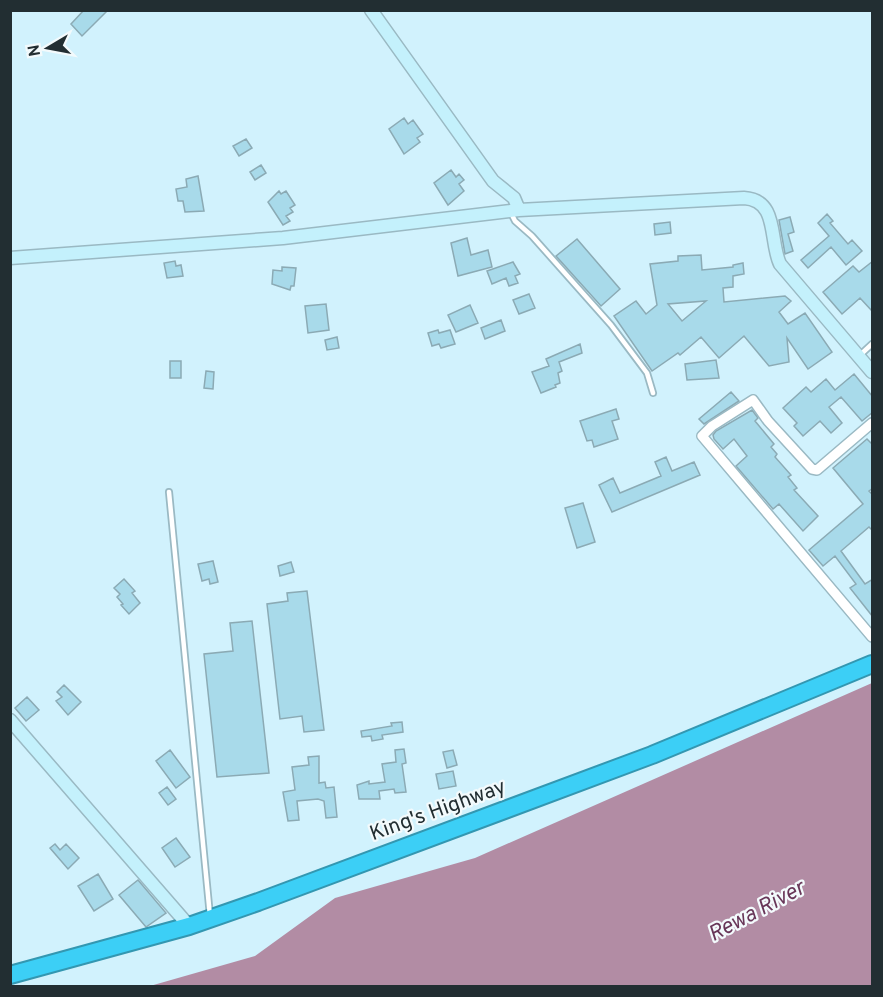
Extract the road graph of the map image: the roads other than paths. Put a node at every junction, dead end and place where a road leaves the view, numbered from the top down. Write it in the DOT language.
graph roads {
  1 [pos="371,10"];
  2 [pos="515,210"];
  3 [pos="10,258"];
  4 [pos="873,344"];
  5 [pos="859,356"];
  6 [pos="873,372"];
  7 [pos="653,393"];
  8 [pos="873,423"];
  9 [pos="169,492"];
  10 [pos="873,637"];
  11 [pos="873,664"];
  12 [pos="10,720"];
  13 [pos="211,919"];
  14 [pos="189,926"];
  15 [pos="10,975"];
  1 -- 2 [label="street"];
  2 -- 3 [label="street"];
  2 -- 5 [label="street"];
  2 -- 7 [label="lane"];
  4 -- 5 [label="lane"];
  5 -- 6 [label="street"];
  8 -- 10 [label="street"];
  9 -- 13 [label="lane"];
  11 -- 13 [label="highway, King's Highway"];
  12 -- 14 [label="street"];
  13 -- 14 [label="highway, King's Highway"];
  14 -- 15 [label="highway, King's Highway"];
}
